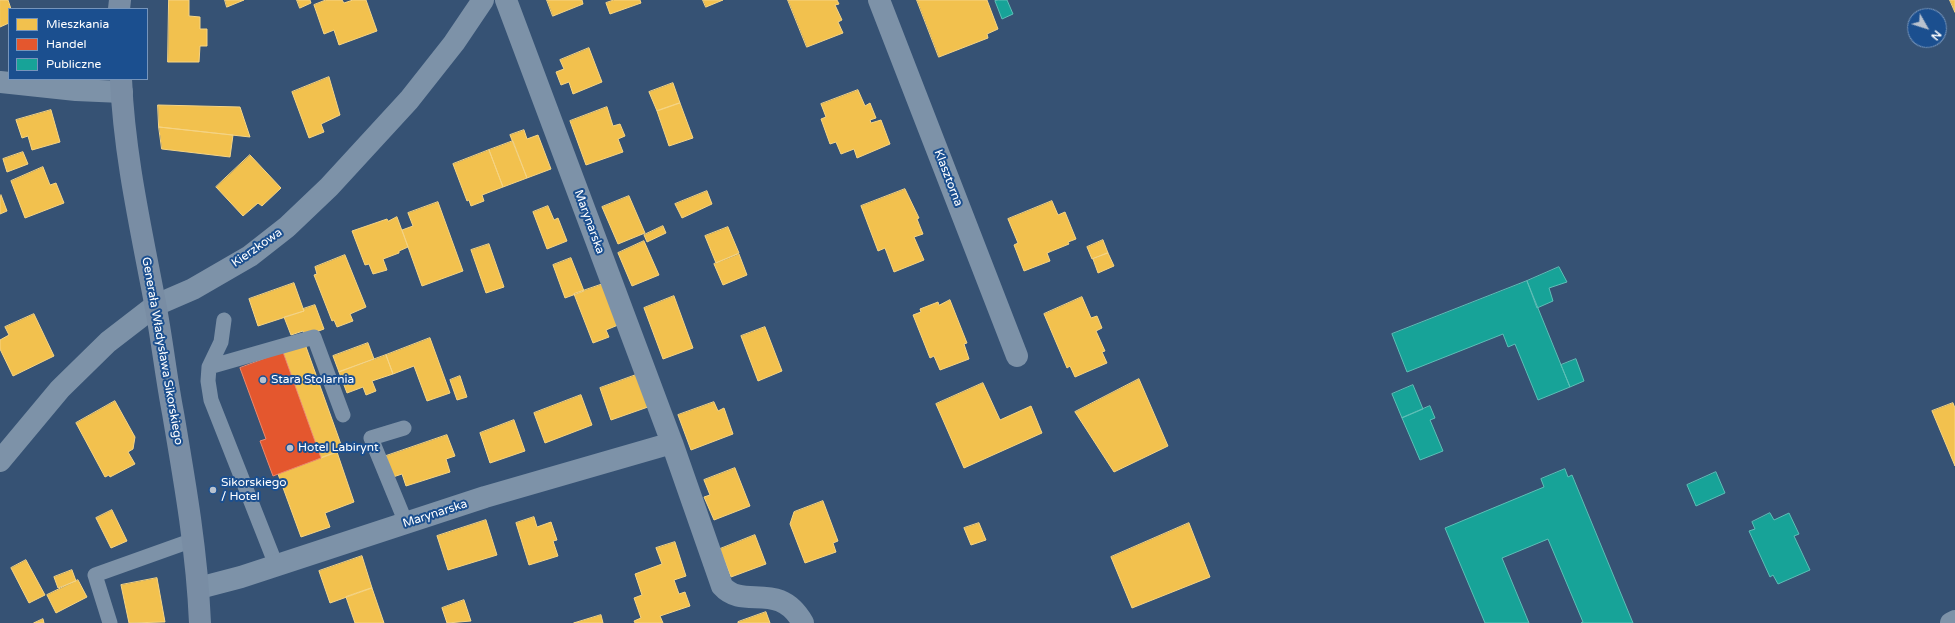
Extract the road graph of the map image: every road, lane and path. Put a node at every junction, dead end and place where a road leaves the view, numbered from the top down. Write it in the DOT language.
graph roads {
  1 [pos="483,0"];
  2 [pos="506,0"];
  3 [pos="879,0"];
  4 [pos="0,82"];
  5 [pos="121,85"];
  6 [pos="156,305"];
  7 [pos="224,320"];
  8 [pos="1017,356"];
  9 [pos="209,368"];
  10 [pos="343,415"];
  11 [pos="404,428"];
  12 [pos="672,443"];
  13 [pos="0,461"];
  14 [pos="406,523"];
  15 [pos="193,540"];
  16 [pos="276,565"];
  17 [pos="199,588"];
  18 [pos="1955,622"];
  19 [pos="110,623"];
  20 [pos="200,623"];
  21 [pos="803,623"];
  22 [pos="1951,623"];
  1 -- 6 [label="street, Kierzkowa"];
  2 -- 12 [label="street, Marynarska"];
  3 -- 8 [label="street, Klasztorna"];
  4 -- 5 [label="street"];
  5 -- 6 [label="street, Generała Władysława Sikorskiego"];
  6 -- 13 [label="street, Kierzkowa"];
  6 -- 15 [label="street, Generała Władysława Sikorskiego"];
  7 -- 9 [label="lane"];
  9 -- 10 [label="lane"];
  9 -- 16 [label="lane"];
  11 -- 14 [label="lane"];
  12 -- 14 [label="street, Marynarska"];
  12 -- 21 [label="street, Marynarska"];
  14 -- 16 [label="street, Marynarska"];
  15 -- 17 [label="street, Generała Władysława Sikorskiego"];
  15 -- 19 [label="lane"];
  16 -- 17 [label="street, Marynarska"];
  17 -- 20 [label="street, Generała Władysława Sikorskiego"];
  18 -- 22 [label="street"];
}
